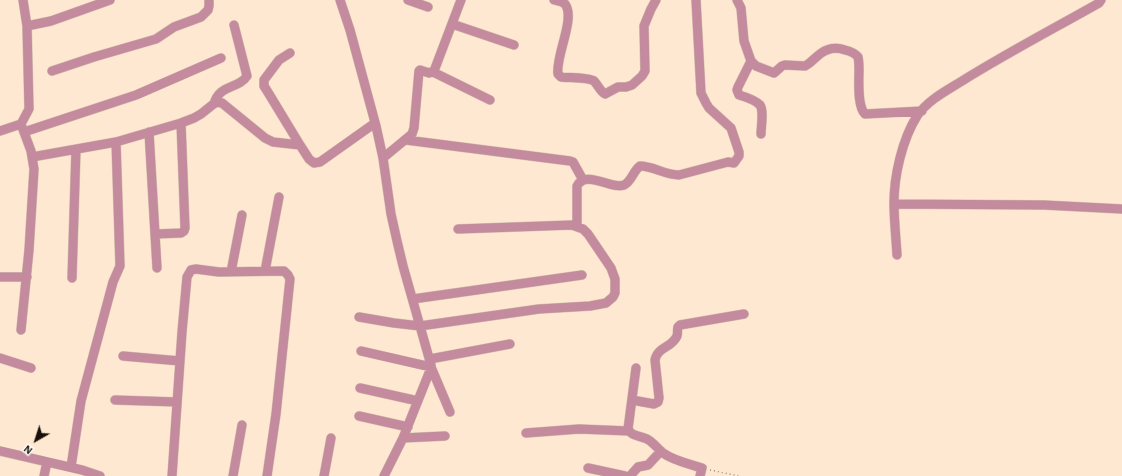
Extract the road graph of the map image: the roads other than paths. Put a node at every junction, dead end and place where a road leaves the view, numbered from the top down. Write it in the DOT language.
graph roads {
  1 [pos="23,0"];
  2 [pos="110,0"];
  3 [pos="208,0"];
  4 [pos="340,0"];
  5 [pos="408,0"];
  6 [pos="461,0"];
  7 [pos="554,0"];
  8 [pos="656,0"];
  9 [pos="696,0"];
  10 [pos="738,0"];
  11 [pos="1102,0"];
  12 [pos="428,7"];
  13 [pos="452,24"];
  14 [pos="234,25"];
  15 [pos="27,26"];
  16 [pos="514,45"];
  17 [pos="290,53"];
  18 [pos="221,58"];
  19 [pos="752,61"];
  20 [pos="52,71"];
  21 [pos="433,72"];
  22 [pos="490,100"];
  23 [pos="214,104"];
  24 [pos="922,111"];
  25 [pos="181,123"];
  26 [pos="375,123"];
  27 [pos="22,128"];
  28 [pos="0,131"];
  29 [pos="149,132"];
  30 [pos="761,134"];
  31 [pos="406,140"];
  32 [pos="116,142"];
  33 [pos="300,145"];
  34 [pos="76,149"];
  35 [pos="32,157"];
  36 [pos="383,158"];
  37 [pos="583,180"];
  38 [pos="279,197"];
  39 [pos="894,204"];
  40 [pos="1122,209"];
  41 [pos="242,215"];
  42 [pos="577,226"];
  43 [pos="458,229"];
  44 [pos="156,234"];
  45 [pos="897,255"];
  46 [pos="157,268"];
  47 [pos="265,271"];
  48 [pos="231,272"];
  49 [pos="582,275"];
  50 [pos="0,277"];
  51 [pos="27,277"];
  52 [pos="72,278"];
  53 [pos="413,300"];
  54 [pos="744,314"];
  55 [pos="359,317"];
  56 [pos="420,326"];
  57 [pos="22,330"];
  58 [pos="510,344"];
  59 [pos="361,351"];
  60 [pos="123,356"];
  61 [pos="0,358"];
  62 [pos="180,361"];
  63 [pos="430,363"];
  64 [pos="31,368"];
  65 [pos="636,368"];
  66 [pos="360,388"];
  67 [pos="115,400"];
  68 [pos="632,400"];
  69 [pos="418,401"];
  70 [pos="177,402"];
  71 [pos="450,412"];
  72 [pos="359,416"];
  73 [pos="242,425"];
  74 [pos="408,427"];
  75 [pos="629,431"];
  76 [pos="526,433"];
  77 [pos="445,436"];
  78 [pos="331,438"];
  79 [pos="403,438"];
  80 [pos="0,451"];
  81 [pos="661,451"];
  82 [pos="47,462"];
  83 [pos="71,467"];
  84 [pos="588,468"];
  85 [pos="701,472"];
  86 [pos="44,476"];
  87 [pos="97,476"];
  88 [pos="172,476"];
  89 [pos="233,476"];
  90 [pos="267,476"];
  91 [pos="324,476"];
  92 [pos="384,476"];
  93 [pos="625,476"];
  94 [pos="630,476"];
  1 -- 15 [label="street"];
  2 -- 15 [label="street"];
  3 -- 20 [label="street"];
  4 -- 26 [label="street"];
  5 -- 12 [label="street"];
  6 -- 13 [label="street"];
  7 -- 8 [label="street"];
  9 -- 37 [label="street"];
  10 -- 19 [label="street"];
  11 -- 24 [label="street"];
  13 -- 16 [label="street"];
  13 -- 21 [label="street"];
  14 -- 23 [label="street"];
  15 -- 27 [label="street"];
  17 -- 33 [label="street"];
  18 -- 27 [label="street"];
  19 -- 24 [label="street"];
  19 -- 30 [label="street"];
  21 -- 22 [label="street"];
  21 -- 31 [label="street"];
  23 -- 25 [label="street"];
  23 -- 33 [label="street"];
  24 -- 39 [label="street"];
  25 -- 29 [label="street"];
  25 -- 44 [label="street"];
  26 -- 33 [label="street"];
  26 -- 36 [label="street"];
  27 -- 28 [label="street"];
  27 -- 35 [label="street"];
  29 -- 32 [label="street"];
  29 -- 44 [label="street"];
  31 -- 36 [label="street"];
  31 -- 37 [label="street"];
  32 -- 34 [label="street"];
  32 -- 83 [label="street"];
  34 -- 35 [label="street"];
  34 -- 52 [label="street"];
  35 -- 51 [label="street"];
  36 -- 53 [label="street"];
  37 -- 42 [label="street"];
  38 -- 47 [label="street"];
  39 -- 40 [label="street"];
  39 -- 45 [label="street"];
  41 -- 48 [label="street"];
  42 -- 43 [label="street"];
  42 -- 56 [label="street"];
  44 -- 46 [label="street"];
  47 -- 48 [label="street"];
  47 -- 90 [label="street"];
  48 -- 62 [label="street"];
  49 -- 53 [label="street"];
  50 -- 51 [label="street"];
  51 -- 57 [label="street"];
  53 -- 56 [label="street"];
  54 -- 68 [label="street"];
  55 -- 56 [label="street"];
  56 -- 63 [label="street"];
  58 -- 63 [label="street"];
  59 -- 63 [label="street"];
  60 -- 62 [label="street"];
  61 -- 64 [label="street"];
  62 -- 70 [label="street"];
  63 -- 69 [label="street"];
  63 -- 71 [label="street"];
  65 -- 68 [label="street"];
  66 -- 69 [label="street"];
  67 -- 70 [label="street"];
  68 -- 75 [label="street"];
  69 -- 74 [label="street"];
  70 -- 88 [label="street"];
  72 -- 74 [label="street"];
  73 -- 89 [label="street"];
  74 -- 79 [label="street"];
  75 -- 76 [label="street"];
  75 -- 81 [label="street"];
  77 -- 79 [label="street"];
  78 -- 91 [label="street"];
  79 -- 92 [label="street"];
  80 -- 82 [label="street"];
  81 -- 85 [label="street"];
  81 -- 94 [label="street"];
  82 -- 83 [label="street"];
  82 -- 86 [label="street"];
  83 -- 87 [label="street"];
  84 -- 93 [label="street"];
}
